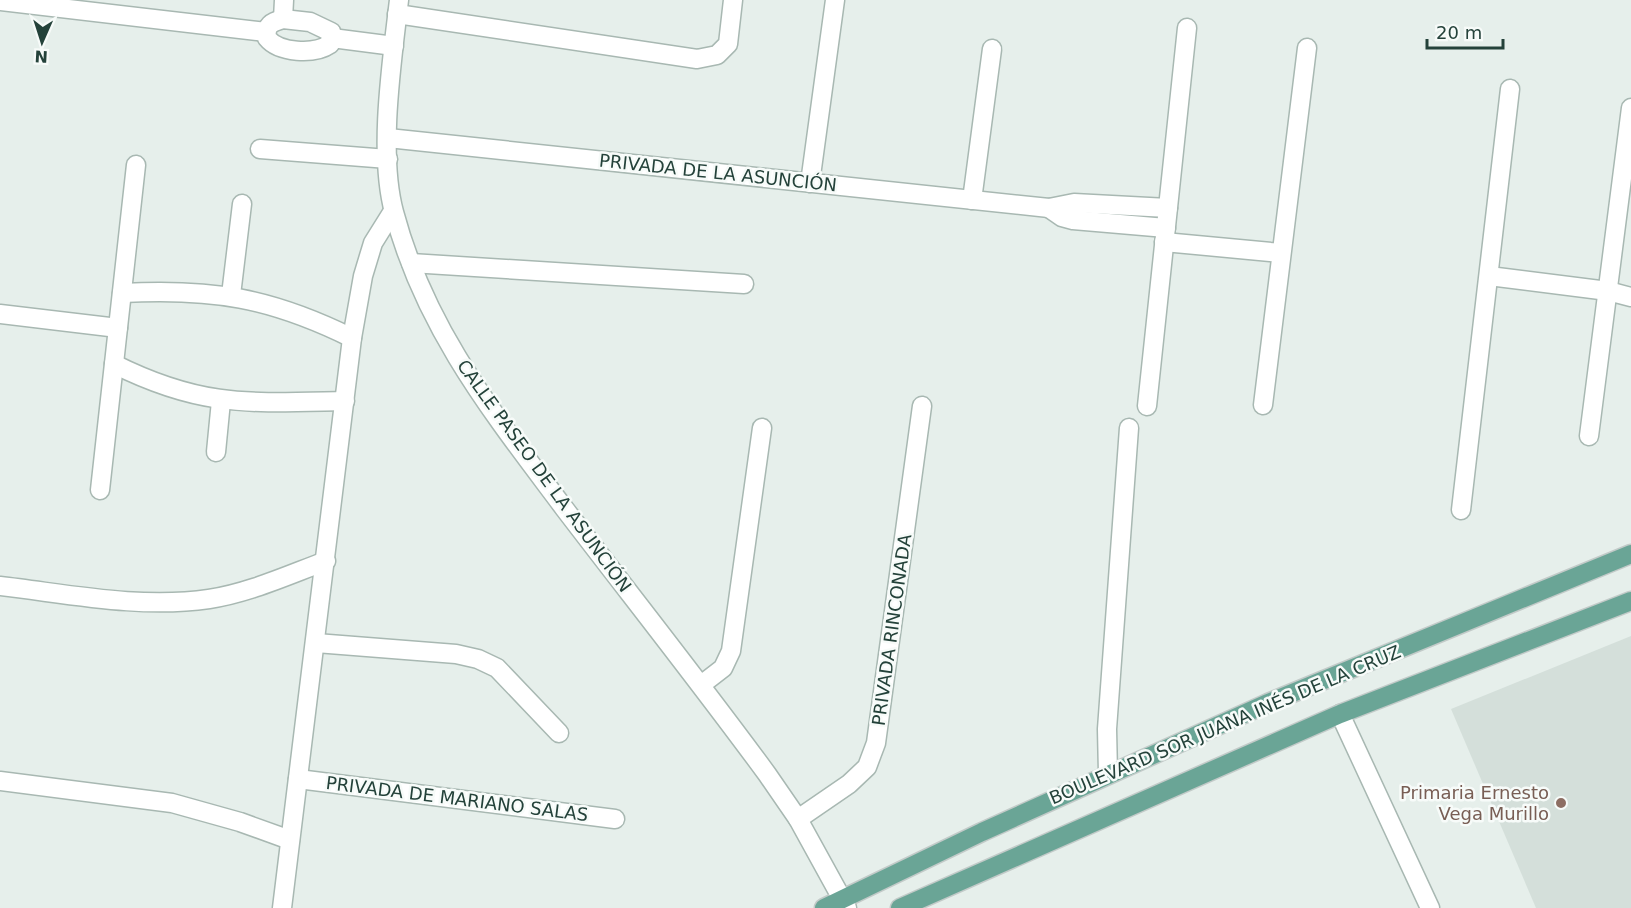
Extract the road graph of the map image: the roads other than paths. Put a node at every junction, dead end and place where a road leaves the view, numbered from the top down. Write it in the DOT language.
graph roads {
  1 [pos="284,0"];
  2 [pos="733,0"];
  3 [pos="836,0"];
  4 [pos="0,1"];
  5 [pos="99,6"];
  6 [pos="398,7"];
  7 [pos="283,19"];
  8 [pos="1187,28"];
  9 [pos="266,32"];
  10 [pos="332,38"];
  11 [pos="394,46"];
  12 [pos="1307,48"];
  13 [pos="992,49"];
  14 [pos="1510,89"];
  15 [pos="1631,108"];
  16 [pos="388,138"];
  17 [pos="260,149"];
  18 [pos="388,159"];
  19 [pos="136,165"];
  20 [pos="810,183"];
  21 [pos="972,200"];
  22 [pos="242,204"];
  23 [pos="1049,208"];
  24 [pos="1168,208"];
  25 [pos="393,211"];
  26 [pos="1165,235"];
  27 [pos="1281,253"];
  28 [pos="411,263"];
  29 [pos="1489,276"];
  30 [pos="744,284"];
  31 [pos="1608,291"];
  32 [pos="122,293"];
  33 [pos="231,295"];
  34 [pos="1631,297"];
  35 [pos="0,314"];
  36 [pos="118,328"];
  37 [pos="352,338"];
  38 [pos="114,364"];
  39 [pos="221,401"];
  40 [pos="345,401"];
  41 [pos="1263,405"];
  42 [pos="922,406"];
  43 [pos="1147,406"];
  44 [pos="762,428"];
  45 [pos="1129,428"];
  46 [pos="1589,436"];
  47 [pos="216,452"];
  48 [pos="100,490"];
  49 [pos="1461,510"];
  50 [pos="1631,554"];
  51 [pos="326,561"];
  52 [pos="0,586"];
  53 [pos="1631,601"];
  54 [pos="316,643"];
  55 [pos="701,685"];
  56 [pos="1340,714"];
  57 [pos="559,733"];
  58 [pos="1108,774"];
  59 [pos="298,779"];
  60 [pos="0,781"];
  61 [pos="615,819"];
  62 [pos="798,819"];
  63 [pos="290,840"];
  64 [pos="845,904"];
  65 [pos="282,908"];
  66 [pos="824,908"];
  67 [pos="900,908"];
  68 [pos="1430,908"];
  1 -- 7 [label="street"];
  2 -- 6 [label="street"];
  3 -- 20 [label="street"];
  4 -- 5 [label="street"];
  5 -- 9 [label="street"];
  6 -- 11 [label="street, CALLE PASEO DE LA ASUNCIÓN"];
  7 -- 9 [label="street"];
  7 -- 10 [label="street"];
  8 -- 24 [label="street"];
  9 -- 10 [label="street"];
  10 -- 11 [label="street"];
  11 -- 16 [label="street, CALLE PASEO DE LA ASUNCIÓN"];
  12 -- 27 [label="street"];
  13 -- 21 [label="street"];
  14 -- 29 [label="street"];
  15 -- 31 [label="street"];
  16 -- 18 [label="street, CALLE PASEO DE LA ASUNCIÓN"];
  16 -- 20 [label="street, PRIVADA DE LA ASUNCIÓN"];
  17 -- 18 [label="street"];
  18 -- 25 [label="street, CALLE PASEO DE LA ASUNCIÓN"];
  19 -- 32 [label="street"];
  20 -- 21 [label="street, PRIVADA DE LA ASUNCIÓN"];
  21 -- 23 [label="street, PRIVADA DE LA ASUNCIÓN"];
  22 -- 33 [label="street"];
  23 -- 24 [label="street, PRIVADA DE LA ASUNCIÓN"];
  23 -- 26 [label="street, PRIVADA DE LA ASUNCIÓN"];
  24 -- 26 [label="street"];
  25 -- 28 [label="street, CALLE PASEO DE LA ASUNCIÓN"];
  25 -- 37 [label="street"];
  26 -- 27 [label="street, PRIVADA DE LA ASUNCIÓN"];
  26 -- 43 [label="street"];
  27 -- 41 [label="street"];
  28 -- 30 [label="street"];
  28 -- 55 [label="street, CALLE PASEO DE LA ASUNCIÓN"];
  29 -- 31 [label="street"];
  29 -- 49 [label="street"];
  31 -- 34 [label="street"];
  31 -- 46 [label="street"];
  32 -- 33 [label="street"];
  32 -- 36 [label="street"];
  33 -- 37 [label="street"];
  35 -- 36 [label="street"];
  36 -- 38 [label="street"];
  37 -- 40 [label="street"];
  38 -- 39 [label="street"];
  38 -- 48 [label="street"];
  39 -- 40 [label="street"];
  39 -- 47 [label="street"];
  40 -- 51 [label="street"];
  42 -- 62 [label="street, PRIVADA RINCONADA"];
  44 -- 55 [label="street"];
  45 -- 58 [label="street"];
  50 -- 58 [label="main road, BOULEVARD SOR JUANA INÉS DE LA CRUZ"];
  51 -- 52 [label="street"];
  51 -- 54 [label="street"];
  53 -- 56 [label="main road, BOULEVARD SOR JUANA INÉS DE LA CRUZ"];
  54 -- 57 [label="street"];
  54 -- 59 [label="street"];
  55 -- 62 [label="street, CALLE PASEO DE LA ASUNCIÓN"];
  56 -- 67 [label="main road, BOULEVARD SOR JUANA INÉS DE LA CRUZ"];
  56 -- 68 [label="street"];
  58 -- 64 [label="main road, BOULEVARD SOR JUANA INÉS DE LA CRUZ"];
  59 -- 61 [label="street, PRIVADA DE MARIANO SALAS"];
  59 -- 63 [label="street"];
  60 -- 63 [label="street"];
  62 -- 64 [label="street, CALLE PASEO DE LA ASUNCIÓN"];
  63 -- 65 [label="street"];
  64 -- 66 [label="main road, BOULEVARD SOR JUANA INÉS DE LA CRUZ"];
}
